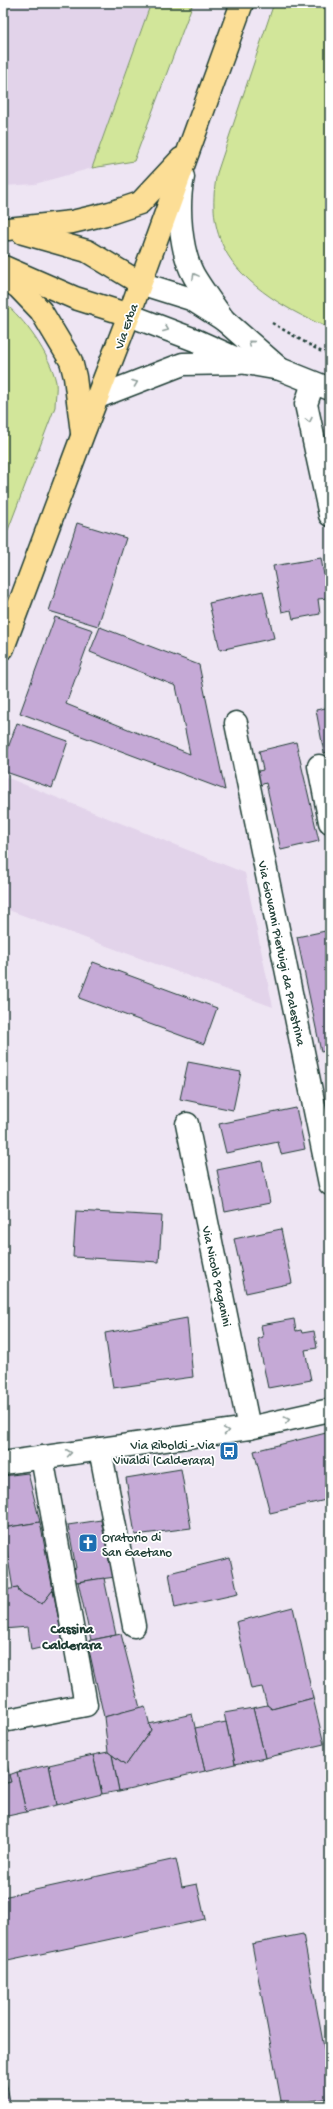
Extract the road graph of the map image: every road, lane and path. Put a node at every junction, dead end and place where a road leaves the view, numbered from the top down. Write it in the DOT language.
graph roads {
  1 [pos="242,3"];
  2 [pos="188,152"];
  3 [pos="6,228"];
  4 [pos="3,266"];
  5 [pos="3,277"];
  6 [pos="140,283"];
  7 [pos="130,315"];
  8 [pos="224,320"];
  9 [pos="266,320"];
  10 [pos="330,354"];
  11 [pos="246,363"];
  12 [pos="280,369"];
  13 [pos="322,386"];
  14 [pos="98,397"];
  15 [pos="82,434"];
  16 [pos="330,515"];
  17 [pos="3,648"];
  18 [pos="236,723"];
  19 [pos="319,766"];
  20 [pos="330,822"];
  21 [pos="187,1124"];
  22 [pos="330,1184"];
  23 [pos="330,1410"];
  24 [pos="249,1428"];
  25 [pos="100,1449"];
  26 [pos="42,1457"];
  27 [pos="3,1463"];
  28 [pos="134,1626"];
  29 [pos="3,1721"];
  1 -- 2 [label="main road, Via Erba"];
  2 -- 3 [label="main road"];
  2 -- 6 [label="main road, Via Erba"];
  8 -- 2 [label="street, one-way"];
  3 -- 6 [label="main road"];
  4 -- 7 [label="main road"];
  5 -- 15 [label="main road"];
  6 -- 7 [label="main road, Via Erba"];
  6 -- 8 [label="street"];
  7 -- 11 [label="street, one-way"];
  7 -- 14 [label="main road, Via Erba"];
  12 -- 8 [label="street, one-way"];
  9 -- 10 [label="path"];
  11 -- 12 [label="street"];
  14 -- 11 [label="street, one-way"];
  12 -- 13 [label="street"];
  13 -- 16 [label="street, one-way"];
  14 -- 15 [label="main road, Via Erba"];
  15 -- 17 [label="main road, Via Erba"];
  18 -- 22 [label="street, Via Giovanni Pierluigi da Palestrina"];
  19 -- 20 [label="street"];
  21 -- 24 [label="street, Via Nicolò Paganini"];
  24 -- 23 [label="street, one-way"];
  25 -- 24 [label="street, one-way"];
  26 -- 25 [label="street, one-way"];
  25 -- 28 [label="street"];
  26 -- 27 [label="street"];
  26 -- 29 [label="street"];
}
